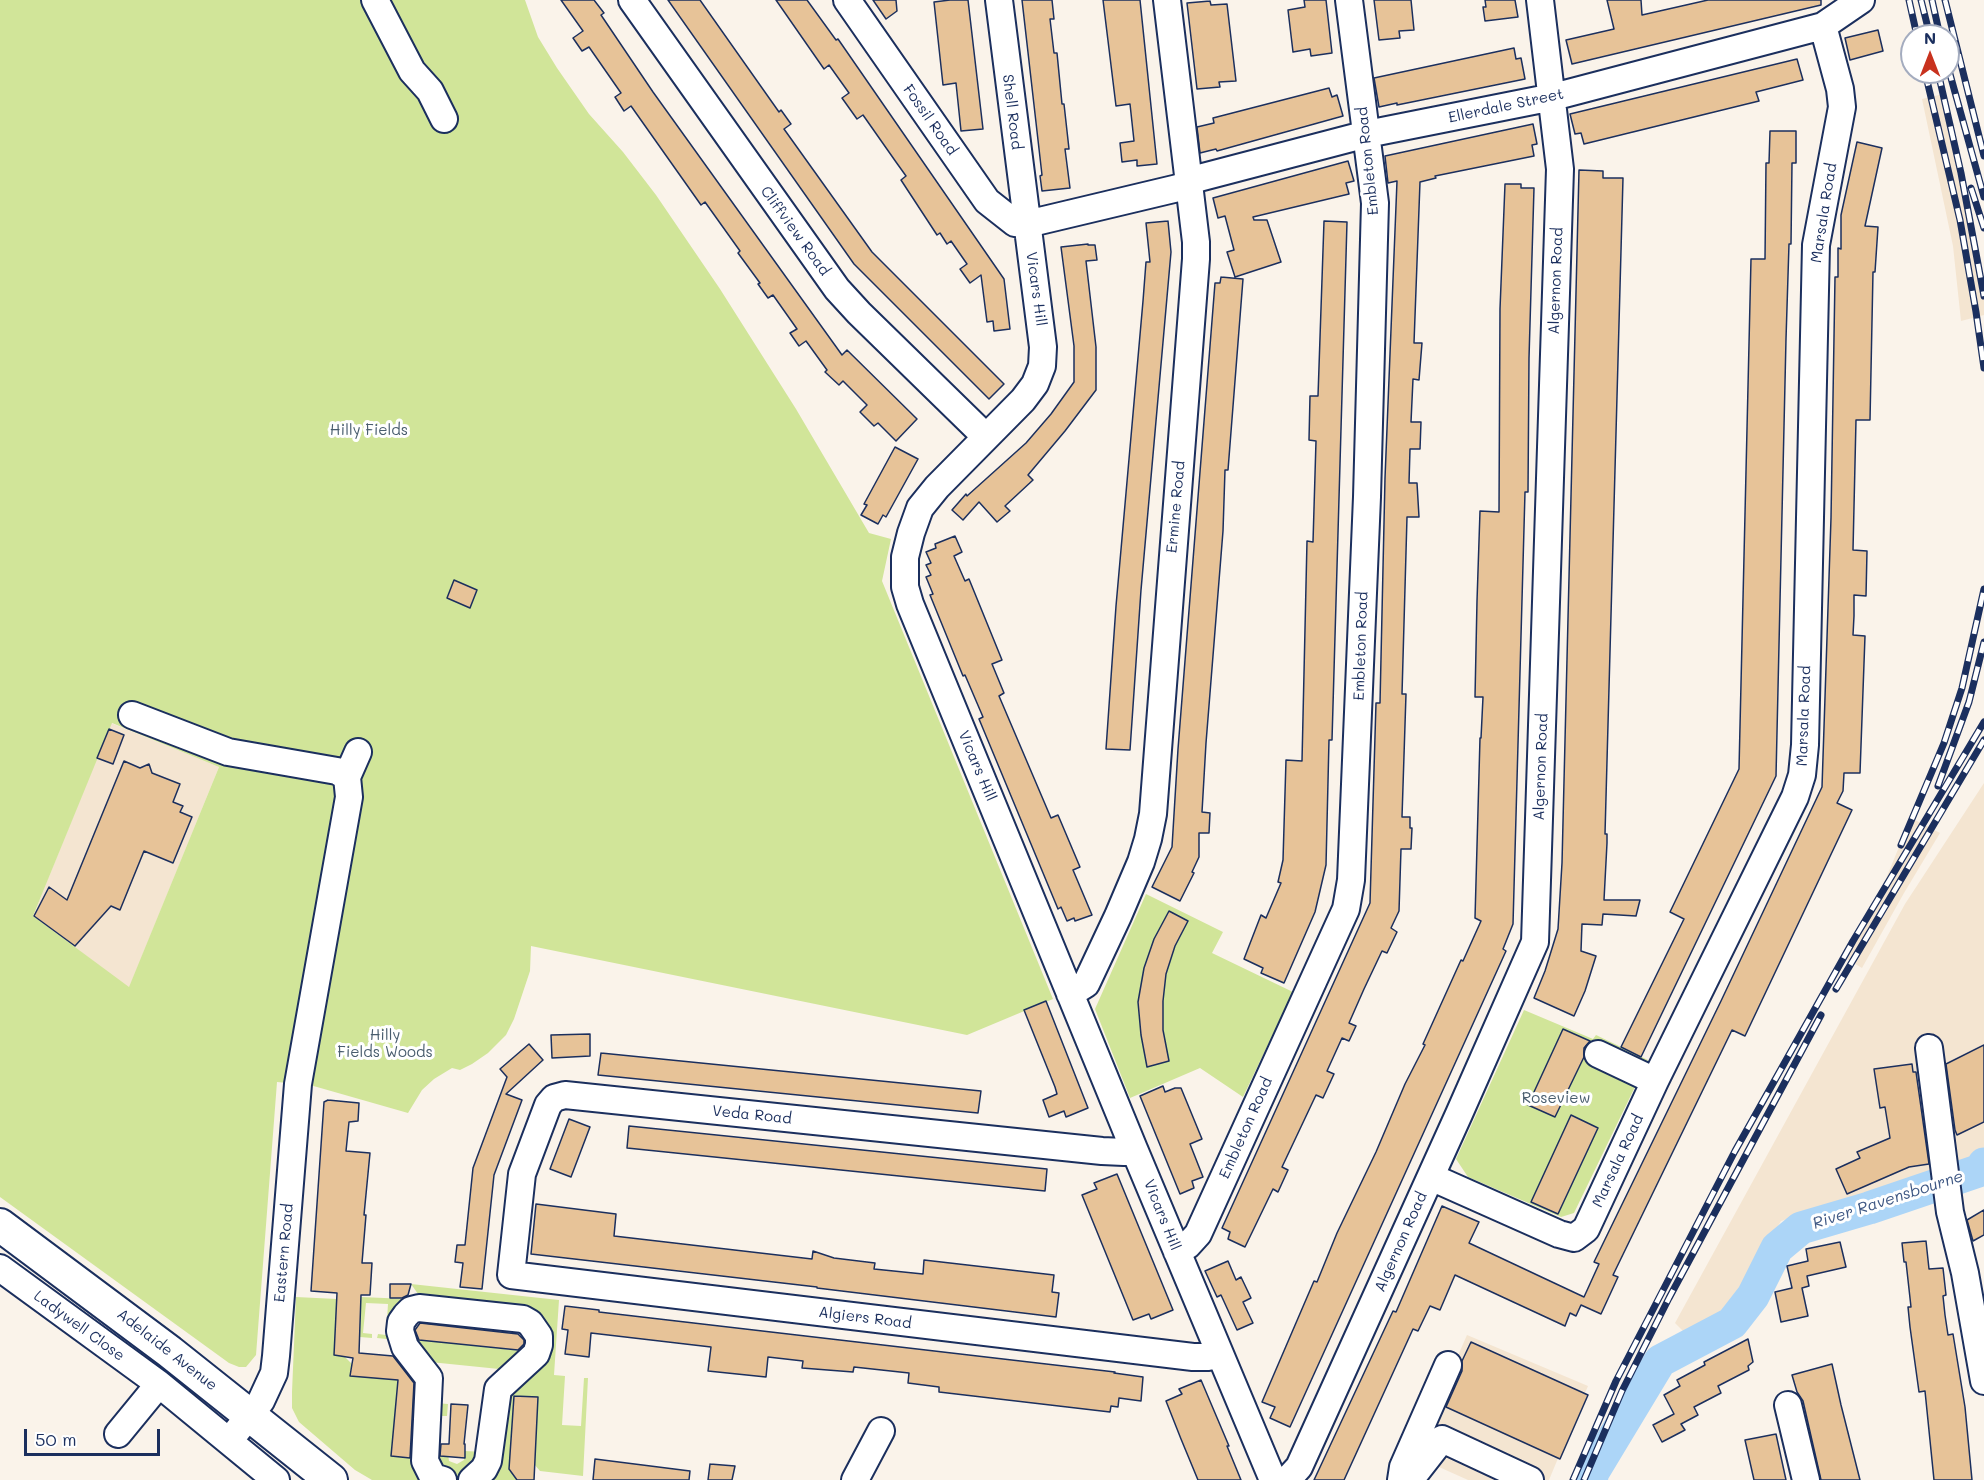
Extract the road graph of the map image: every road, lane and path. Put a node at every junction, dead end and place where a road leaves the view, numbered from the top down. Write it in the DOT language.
graph roads {
  1 [pos="375,0"];
  2 [pos="632,0"];
  3 [pos="846,0"];
  4 [pos="999,0"];
  5 [pos="1167,0"];
  6 [pos="1349,0"];
  7 [pos="1540,0"];
  8 [pos="1861,0"];
  9 [pos="1823,26"];
  10 [pos="1553,97"];
  11 [pos="444,119"];
  12 [pos="1366,135"];
  13 [pos="1189,183"];
  14 [pos="1027,224"];
  15 [pos="986,437"];
  16 [pos="132,715"];
  17 [pos="358,752"];
  18 [pos="347,777"];
  19 [pos="1071,994"];
  20 [pos="1929,1048"];
  21 [pos="1598,1054"];
  22 [pos="1655,1081"];
  23 [pos="1134,1149"];
  24 [pos="1431,1177"];
  25 [pos="0,1225"];
  26 [pos="1177,1252"];
  27 [pos="1974,1267"];
  28 [pos="0,1268"];
  29 [pos="511,1275"];
  30 [pos="1220,1355"];
  31 [pos="1448,1365"];
  32 [pos="1984,1381"];
  33 [pos="159,1384"];
  34 [pos="1788,1405"];
  35 [pos="250,1416"];
  36 [pos="881,1431"];
  37 [pos="118,1434"];
  38 [pos="229,1441"];
  39 [pos="276,1480"];
  40 [pos="331,1480"];
  41 [pos="443,1480"];
  42 [pos="472,1480"];
  43 [pos="855,1480"];
  44 [pos="1273,1480"];
  45 [pos="1287,1480"];
  46 [pos="1401,1480"];
  47 [pos="1410,1480"];
  48 [pos="1530,1480"];
  49 [pos="1806,1480"];
  1 -- 11 [label="street"];
  2 -- 15 [label="street, Cliffview Road"];
  3 -- 14 [label="street, Fossil Road"];
  4 -- 14 [label="street, Shell Road"];
  5 -- 13 [label="street, Ermine Road"];
  6 -- 12 [label="street, Embleton Road"];
  7 -- 10 [label="street, Algernon Road"];
  8 -- 9 [label="street, Ellerdale Street"];
  9 -- 10 [label="street, Ellerdale Street"];
  9 -- 22 [label="street, Marsala Road"];
  10 -- 12 [label="street, Ellerdale Street"];
  10 -- 24 [label="street, Algernon Road"];
  12 -- 13 [label="street, Ellerdale Street"];
  12 -- 26 [label="street, Embleton Road"];
  13 -- 14 [label="street"];
  13 -- 19 [label="street, Ermine Road"];
  14 -- 15 [label="street, Vicars Hill"];
  15 -- 19 [label="street, Vicars Hill"];
  16 -- 18 [label="street"];
  17 -- 18 [label="street"];
  18 -- 35 [label="street, Eastern Road"];
  19 -- 23 [label="street, Vicars Hill"];
  20 -- 27 [label="street"];
  21 -- 22 [label="street"];
  22 -- 24 [label="street, Marsala Road"];
  23 -- 26 [label="street, Vicars Hill"];
  23 -- 29 [label="street, Veda Road"];
  24 -- 45 [label="street, Algernon Road"];
  25 -- 35 [label="main road, Adelaide Avenue"];
  26 -- 30 [label="street, Vicars Hill"];
  27 -- 32 [label="street"];
  28 -- 33 [label="street, Ladywell Close"];
  29 -- 30 [label="street, Algiers Road"];
  30 -- 44 [label="street, Vicars Hill"];
  31 -- 46 [label="street"];
  33 -- 37 [label="street"];
  33 -- 38 [label="street, Ladywell Close"];
  34 -- 49 [label="street"];
  35 -- 38 [label="street"];
  35 -- 40 [label="main road, Adelaide Avenue"];
  36 -- 43 [label="street"];
  38 -- 39 [label="street, Ladywell Close"];
  41 -- 42 [label="street"];
  47 -- 48 [label="street"];
}
